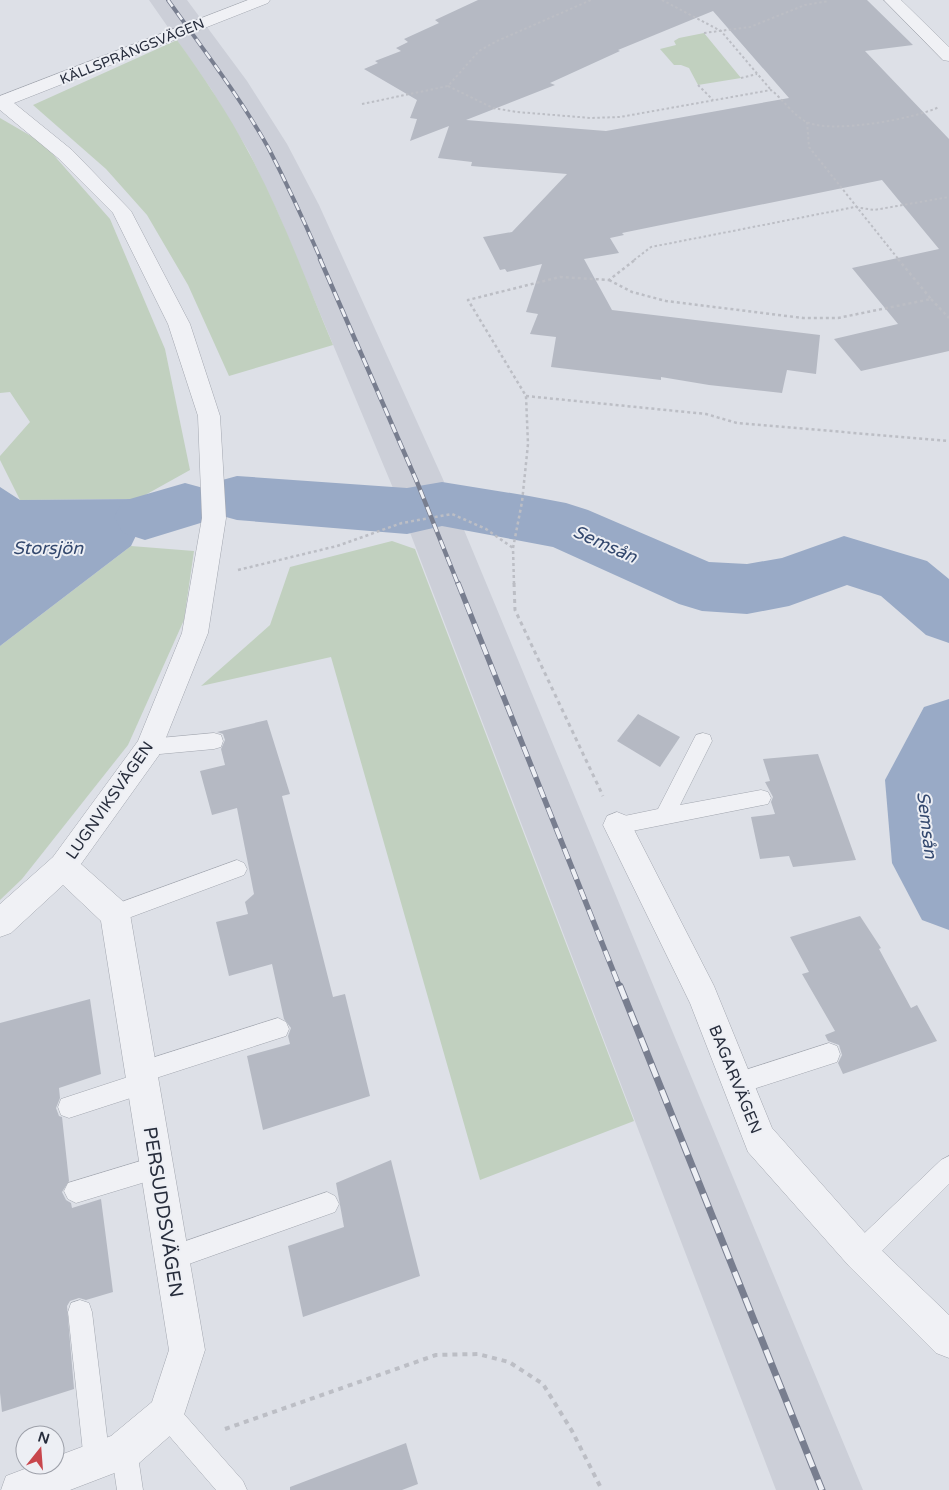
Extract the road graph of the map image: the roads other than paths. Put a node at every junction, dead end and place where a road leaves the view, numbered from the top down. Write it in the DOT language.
graph roads {
  1 [pos="262,0"];
  2 [pos="892,0"];
  3 [pos="949,56"];
  4 [pos="1,102"];
  5 [pos="214,741"];
  6 [pos="703,741"];
  7 [pos="149,747"];
  8 [pos="761,798"];
  9 [pos="664,816"];
  10 [pos="617,825"];
  11 [pos="62,866"];
  12 [pos="237,869"];
  13 [pos="114,914"];
  14 [pos="0,923"];
  15 [pos="278,1029"];
  16 [pos="829,1054"];
  17 [pos="142,1078"];
  18 [pos="738,1083"];
  19 [pos="68,1107"];
  20 [pos="157,1168"];
  21 [pos="949,1168"];
  22 [pos="76,1191"];
  23 [pos="327,1204"];
  24 [pos="861,1254"];
  25 [pos="172,1258"];
  26 [pos="80,1312"];
  27 [pos="949,1340"];
  28 [pos="177,1425"];
  29 [pos="110,1456"];
  30 [pos="20,1490"];
  31 [pos="130,1490"];
  32 [pos="234,1490"];
  1 -- 4 [label="street, KÄLLSPRÅNGSVÄGEN"];
  2 -- 3 [label="street"];
  4 -- 7 [label="street, LUGNVIKSVÄGEN"];
  5 -- 7 [label="lane"];
  6 -- 9 [label="lane"];
  7 -- 11 [label="street, LUGNVIKSVÄGEN"];
  8 -- 9 [label="lane"];
  9 -- 10 [label="lane"];
  10 -- 18 [label="street, BAGARVÄGEN"];
  11 -- 13 [label="street"];
  11 -- 14 [label="street, LUGNVIKSVÄGEN"];
  12 -- 13 [label="lane"];
  13 -- 17 [label="street, PERSUDDSVÄGEN"];
  15 -- 17 [label="lane"];
  16 -- 18 [label="lane"];
  17 -- 19 [label="lane"];
  17 -- 20 [label="street, PERSUDDSVÄGEN"];
  18 -- 24 [label="street, BAGARVÄGEN"];
  20 -- 22 [label="lane"];
  20 -- 25 [label="street, PERSUDDSVÄGEN"];
  21 -- 24 [label="lane"];
  23 -- 25 [label="lane"];
  24 -- 27 [label="street, BAGARVÄGEN"];
  25 -- 28 [label="street, PERSUDDSVÄGEN"];
  26 -- 29 [label="lane"];
  28 -- 29 [label="street"];
  28 -- 32 [label="lane"];
  29 -- 30 [label="street"];
  29 -- 31 [label="lane"];
}
